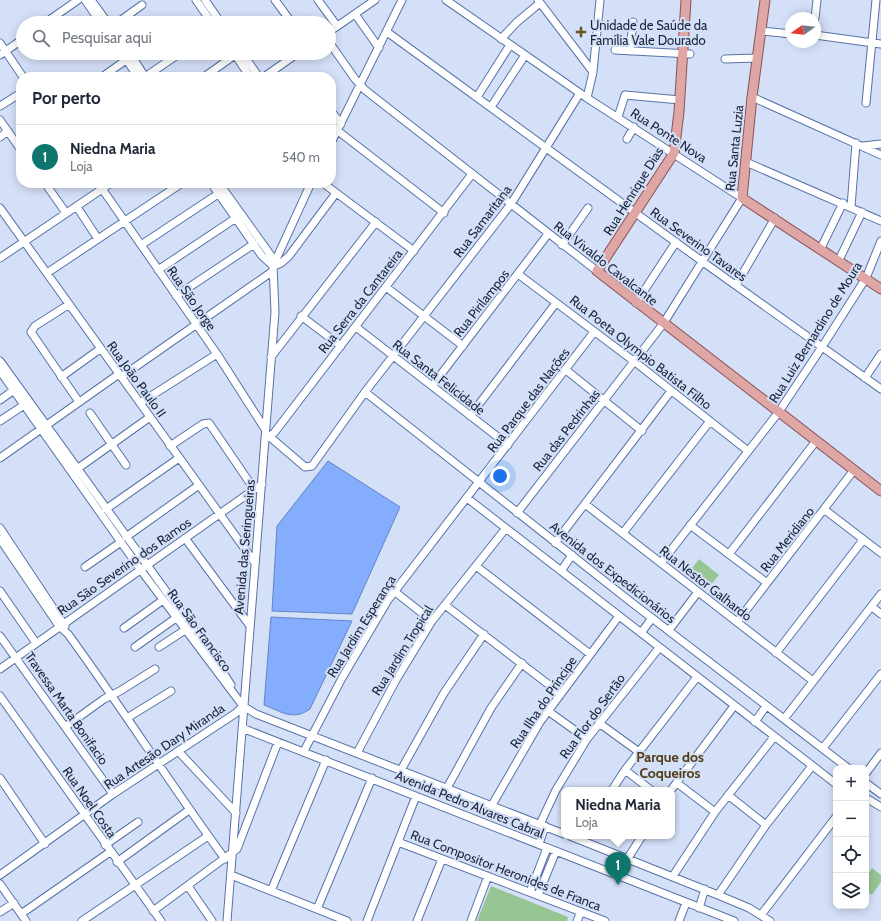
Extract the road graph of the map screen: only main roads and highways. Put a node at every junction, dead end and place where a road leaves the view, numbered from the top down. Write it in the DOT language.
graph roads {
  1 [pos="686,0"];
  2 [pos="765,0"];
  3 [pos="742,198"];
  4 [pos="597,271"];
  5 [pos="881,289"];
  6 [pos="881,492"];
  1 -- 4 [label="main road, Rua Henrique Dias"];
  2 -- 3 [label="main road, Rua Santa Luzia"];
  3 -- 5 [label="main road, Rua Ponte Nova"];
  4 -- 6 [label="main road, Rua Vivaldo Cavalcante"];
}
